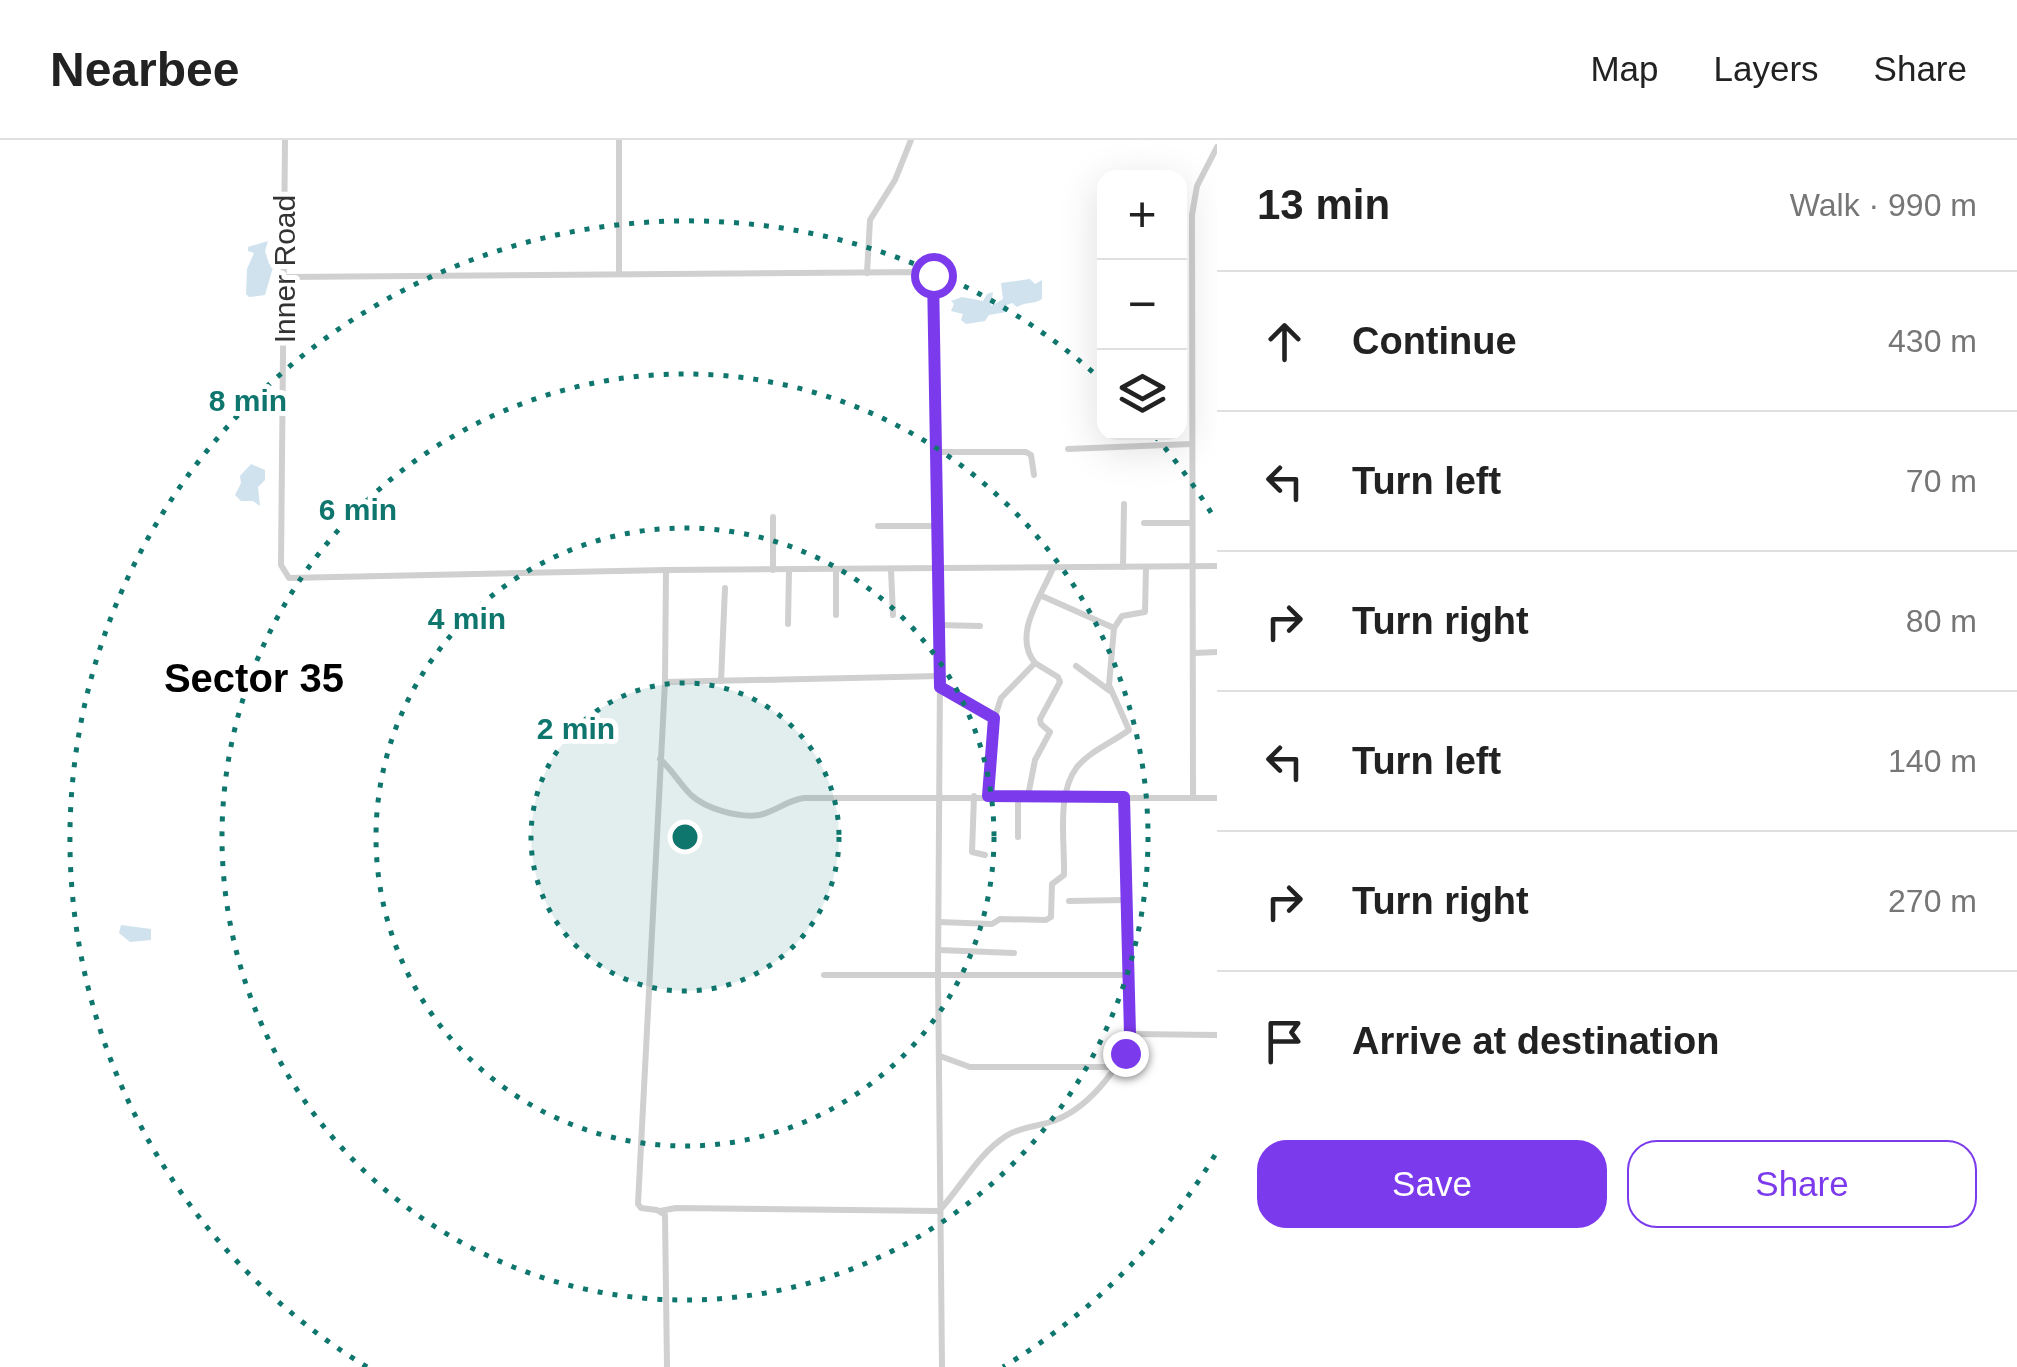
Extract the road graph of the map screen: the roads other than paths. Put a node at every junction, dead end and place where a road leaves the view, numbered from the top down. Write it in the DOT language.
graph roads {
  1 [pos="286,140"];
  2 [pos="619,140"];
  3 [pos="911,140"];
  4 [pos="1217,147"];
  5 [pos="867,273"];
  6 [pos="620,274"];
  7 [pos="285,277"];
  8 [pos="1191,444"];
  9 [pos="1068,449"];
  10 [pos="937,452"];
  11 [pos="1034,475"];
  12 [pos="1124,504"];
  13 [pos="773,516"];
  14 [pos="1144,523"];
  15 [pos="1191,523"];
  16 [pos="878,526"];
  17 [pos="936,526"];
  18 [pos="1191,566"];
  19 [pos="1217,566"];
  20 [pos="1123,567"];
  21 [pos="1146,567"];
  22 [pos="1053,568"];
  23 [pos="666,570"];
  24 [pos="773,570"];
  25 [pos="789,570"];
  26 [pos="836,570"];
  27 [pos="892,570"];
  28 [pos="936,570"];
  29 [pos="725,588"];
  30 [pos="1042,596"];
  31 [pos="836,615"];
  32 [pos="894,615"];
  33 [pos="788,624"];
  34 [pos="938,625"];
  35 [pos="980,626"];
  36 [pos="1114,628"];
  37 [pos="1217,652"];
  38 [pos="1194,653"];
  39 [pos="1035,664"];
  40 [pos="1076,666"];
  41 [pos="940,676"];
  42 [pos="721,681"];
  43 [pos="665,682"];
  44 [pos="940,687"];
  45 [pos="1110,691"];
  46 [pos="994,718"];
  47 [pos="660,759"];
  48 [pos="974,796"];
  49 [pos="988,796"];
  50 [pos="1023,796"];
  51 [pos="1065,796"];
  52 [pos="1193,796"];
  53 [pos="1124,797"];
  54 [pos="938,798"];
  55 [pos="1217,798"];
  56 [pos="1018,837"];
  57 [pos="985,855"];
  58 [pos="1126,900"];
  59 [pos="1069,901"];
  60 [pos="938,922"];
  61 [pos="938,950"];
  62 [pos="1014,953"];
  63 [pos="938,974"];
  64 [pos="824,975"];
  65 [pos="1127,975"];
  66 [pos="1130,1034"];
  67 [pos="1217,1035"];
  68 [pos="940,1056"];
  69 [pos="1117,1067"];
  70 [pos="660,1211"];
  71 [pos="940,1211"];
  72 [pos="667,1367"];
  73 [pos="942,1367"];
  1 -- 7 [label="street, Inner Road"];
  2 -- 6 [label="street"];
  3 -- 5 [label="street"];
  4 -- 8 [label="street"];
  5 -- 6 [label="street"];
  5 -- 10 [label="street"];
  6 -- 7 [label="street"];
  7 -- 23 [label="street, Inner Road"];
  8 -- 9 [label="street"];
  8 -- 15 [label="street"];
  10 -- 11 [label="street"];
  10 -- 17 [label="street"];
  12 -- 20 [label="street"];
  13 -- 24 [label="street"];
  14 -- 15 [label="street"];
  15 -- 18 [label="street"];
  16 -- 17 [label="street"];
  17 -- 28 [label="street"];
  18 -- 19 [label="street"];
  18 -- 21 [label="street"];
  18 -- 38 [label="street"];
  20 -- 21 [label="street"];
  20 -- 22 [label="street"];
  21 -- 36 [label="street"];
  22 -- 28 [label="street"];
  22 -- 30 [label="street"];
  23 -- 24 [label="street"];
  23 -- 43 [label="street"];
  24 -- 25 [label="street"];
  25 -- 26 [label="street"];
  25 -- 33 [label="street"];
  26 -- 27 [label="street"];
  26 -- 31 [label="street"];
  27 -- 28 [label="street"];
  27 -- 32 [label="street"];
  28 -- 34 [label="street"];
  29 -- 42 [label="street"];
  30 -- 36 [label="street"];
  30 -- 39 [label="street"];
  34 -- 35 [label="street"];
  34 -- 41 [label="street"];
  36 -- 45 [label="street"];
  37 -- 38 [label="street"];
  38 -- 52 [label="street"];
  39 -- 46 [label="street"];
  39 -- 50 [label="street"];
  40 -- 45 [label="street"];
  41 -- 42 [label="street"];
  41 -- 44 [label="street"];
  42 -- 43 [label="street"];
  43 -- 47 [label="street"];
  44 -- 46 [label="street"];
  44 -- 54 [label="street"];
  45 -- 51 [label="street"];
  46 -- 49 [label="street"];
  47 -- 54 [label="street"];
  47 -- 70 [label="street"];
  48 -- 49 [label="street"];
  48 -- 54 [label="street"];
  48 -- 57 [label="street"];
  49 -- 50 [label="street"];
  50 -- 51 [label="street"];
  50 -- 56 [label="street"];
  51 -- 53 [label="street"];
  51 -- 60 [label="street"];
  52 -- 53 [label="street"];
  52 -- 55 [label="street"];
  53 -- 58 [label="street"];
  54 -- 60 [label="street"];
  58 -- 59 [label="street"];
  58 -- 65 [label="street"];
  60 -- 61 [label="street"];
  61 -- 62 [label="street"];
  61 -- 63 [label="street"];
  63 -- 64 [label="street"];
  63 -- 65 [label="street"];
  63 -- 68 [label="street"];
  65 -- 66 [label="street"];
  66 -- 67 [label="street"];
  66 -- 69 [label="street"];
  68 -- 69 [label="street"];
  68 -- 71 [label="street"];
  69 -- 71 [label="street"];
  70 -- 71 [label="street"];
  70 -- 72 [label="street"];
  71 -- 73 [label="street"];
}
